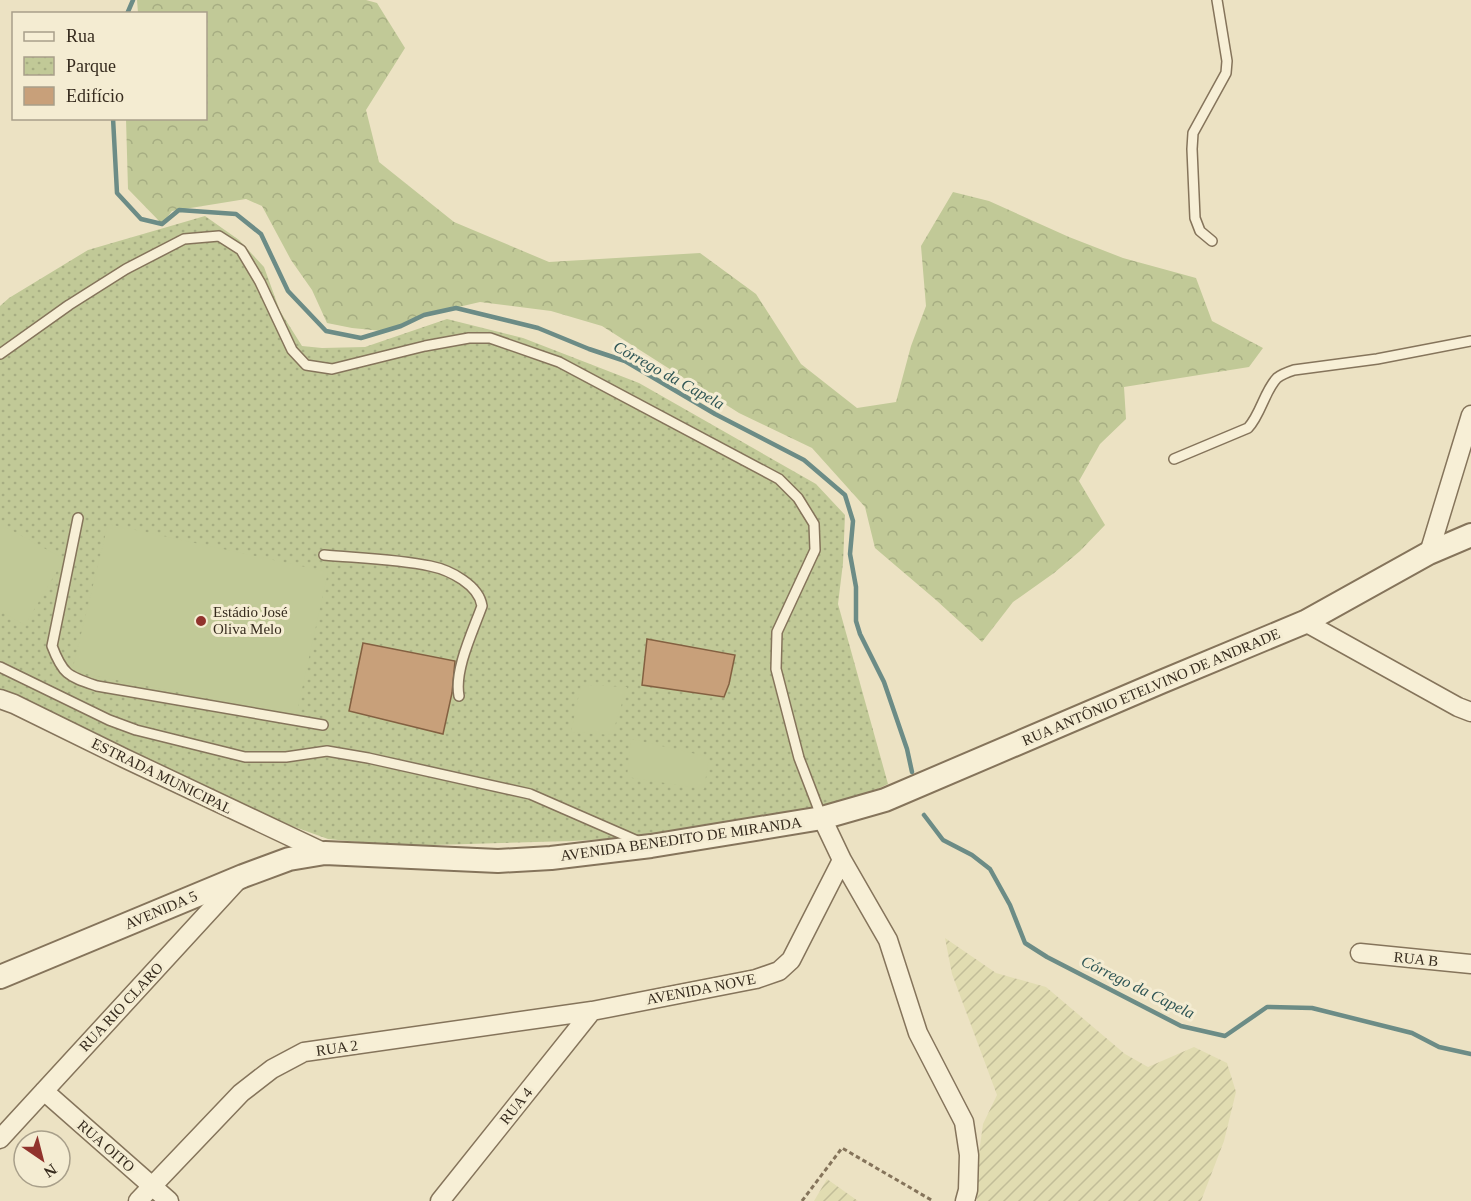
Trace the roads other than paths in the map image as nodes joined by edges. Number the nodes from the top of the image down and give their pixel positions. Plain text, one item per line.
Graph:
1 (1217, 0) edge
2 (1212, 240) dead end
3 (1471, 341) edge
4 (0, 354) edge
5 (1471, 415) edge
6 (1174, 459) dead end
7 (78, 518) dead end
8 (1471, 535) edge
9 (1429, 553) junction
10 (324, 555) dead end
11 (1305, 622) junction
12 (0, 667) edge
13 (459, 696) dead end
14 (0, 699) edge
15 (1471, 712) edge
16 (323, 725) dead end
17 (822, 818) junction
18 (651, 846) junction
19 (325, 853) junction
20 (842, 860) junction
21 (243, 876) junction
22 (1360, 953) dead end
23 (1471, 964) edge
24 (0, 977) edge
25 (592, 1011) junction
26 (44, 1090) junction
27 (0, 1140) edge
28 (152, 1186) junction
29 (138, 1201) edge
30 (169, 1201) edge
31 (440, 1201) edge
32 (965, 1201) edge

1 - 2 lane
3 - 6 lane
4 - 17 lane
5 - 9 street
7 - 16 lane
8 - 9 street, RUA ANTÔNIO ETELVINO DE ANDRADE
9 - 11 street, RUA ANTÔNIO ETELVINO DE ANDRADE
10 - 13 lane
11 - 15 street
11 - 17 street, RUA ANTÔNIO ETELVINO DE ANDRADE
12 - 18 lane
14 - 19 street, ESTRADA MUNICIPAL
17 - 18 street, AVENIDA BENEDITO DE MIRANDA
17 - 20 street
18 - 19 street, AVENIDA BENEDITO DE MIRANDA
19 - 21 street, AVENIDA 5
20 - 25 street, AVENIDA NOVE
20 - 32 street
21 - 24 street, AVENIDA 5
21 - 26 street, RUA RIO CLARO
22 - 23 street, RUA B
25 - 28 street, RUA 2
25 - 31 street, RUA 4
26 - 27 street, RUA RIO CLARO
26 - 28 street, RUA OITO
28 - 29 street, RUA 2
28 - 30 street, RUA OITO

